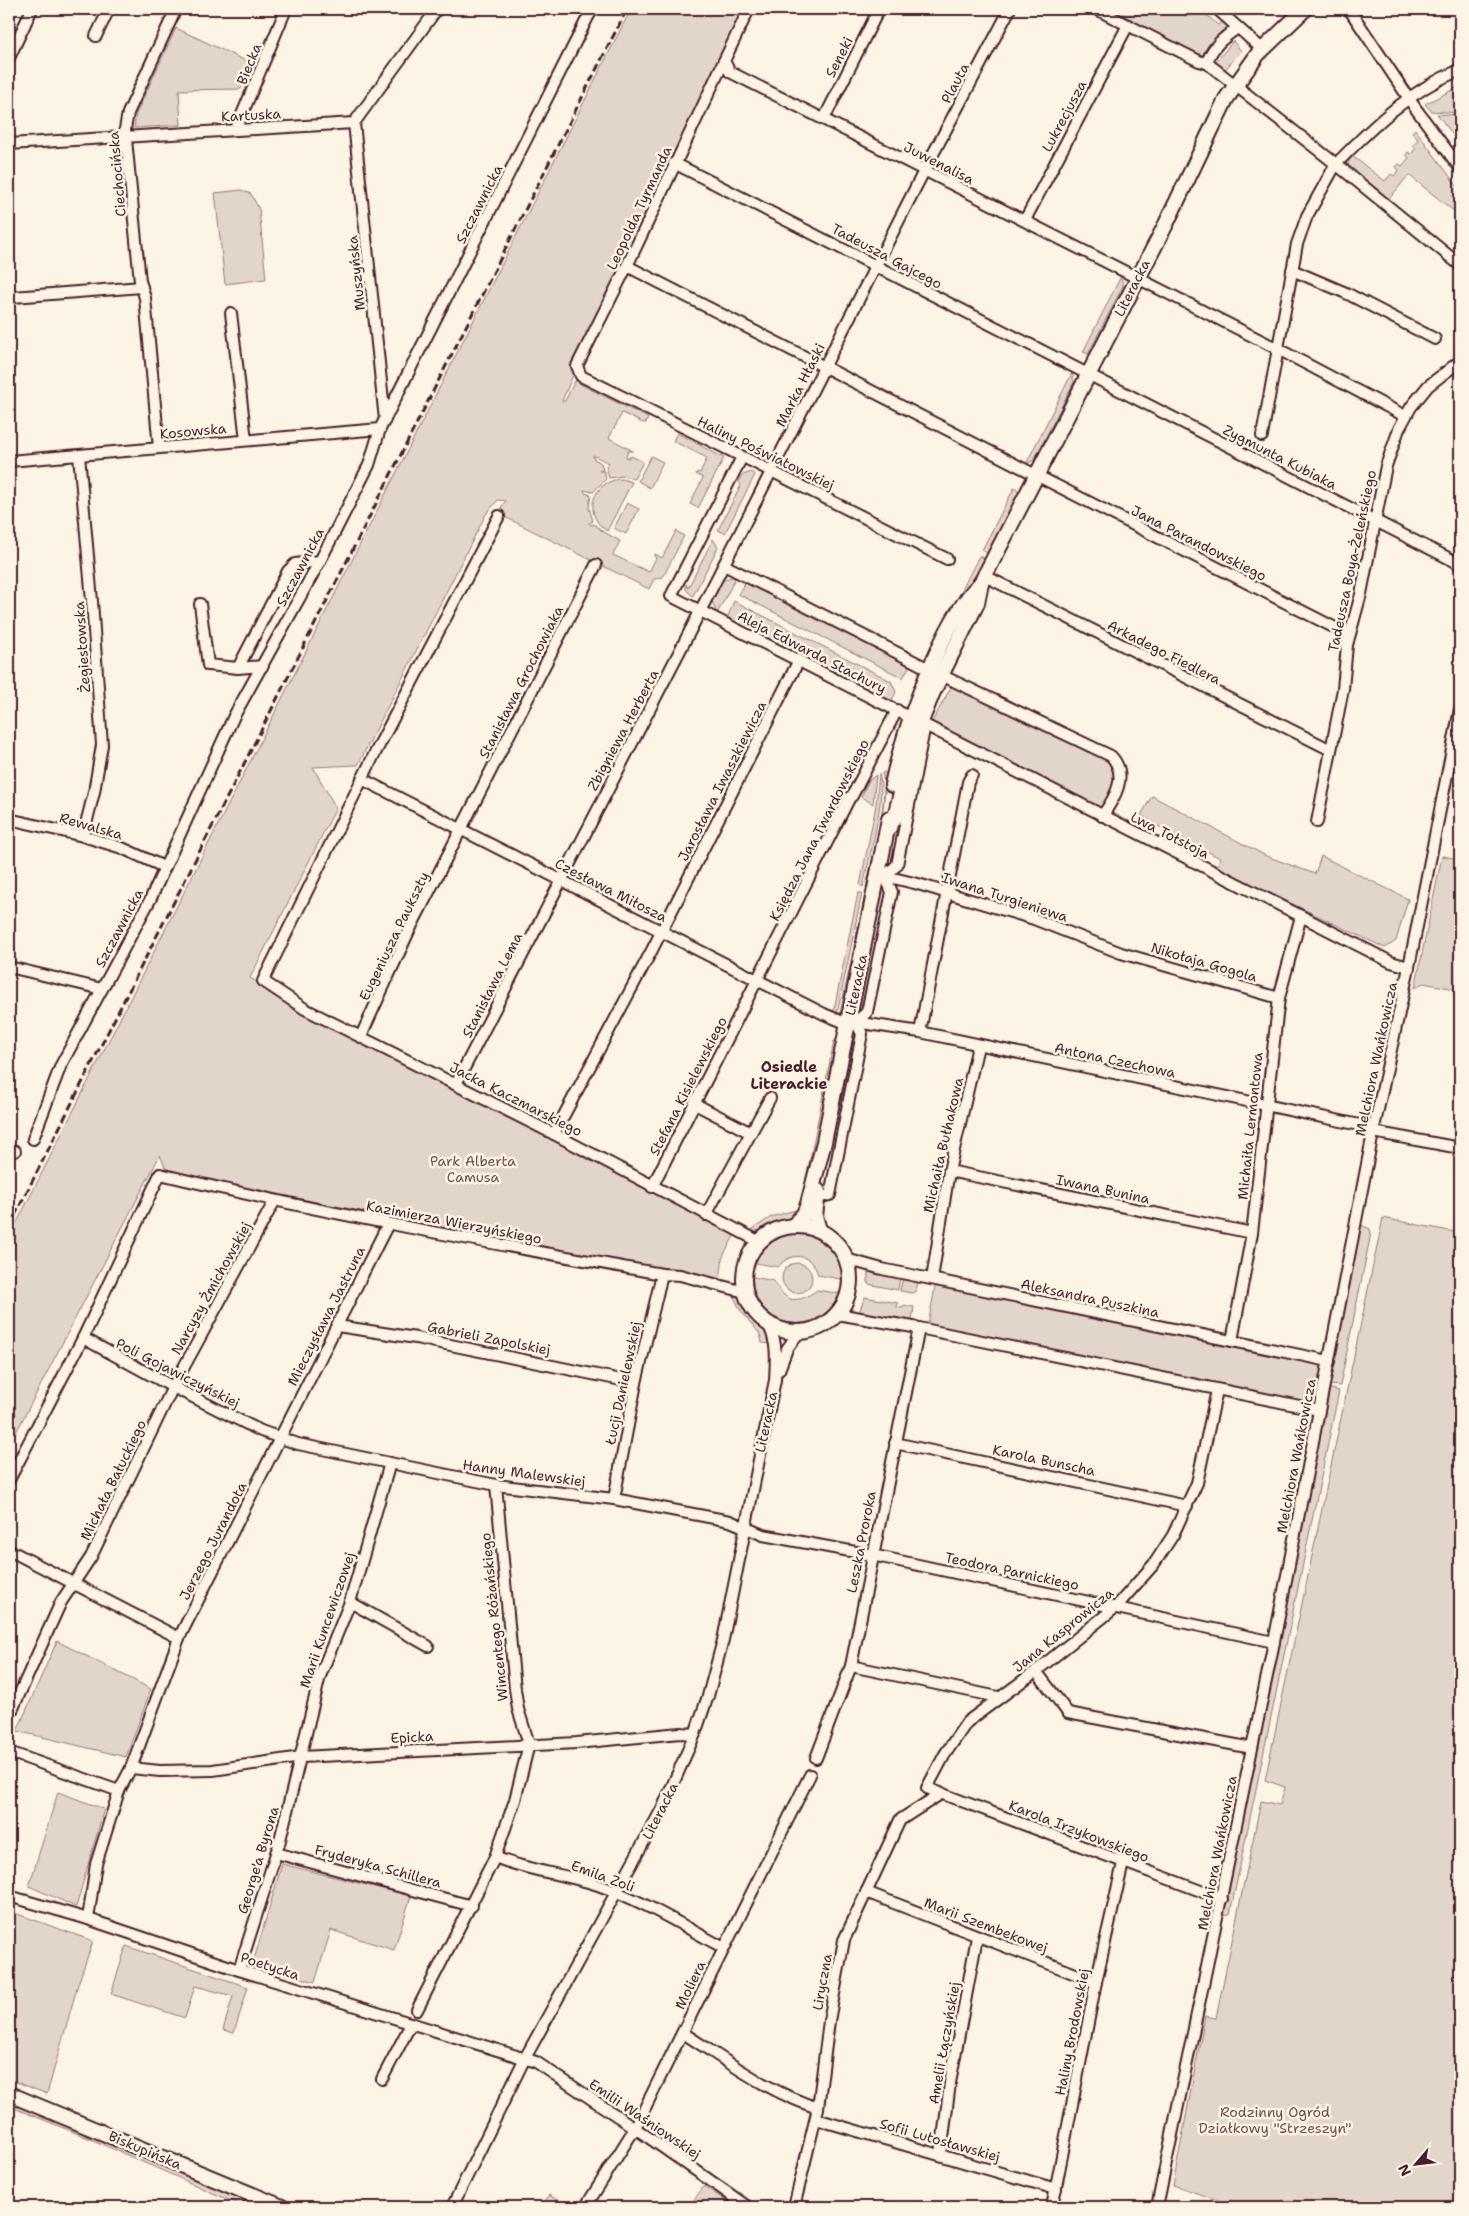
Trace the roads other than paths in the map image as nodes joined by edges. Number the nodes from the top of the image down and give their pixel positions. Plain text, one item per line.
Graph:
1 (32, 9) edge
2 (109, 9) edge
3 (176, 9) edge
4 (286, 9) edge
5 (437, 9) edge
6 (594, 9) edge
7 (749, 9) edge
8 (879, 9) edge
9 (1010, 9) edge
10 (1096, 9) edge
11 (1217, 9) edge
12 (1305, 9) edge
13 (1349, 9) edge
14 (1128, 25) junction
15 (1238, 28) junction
16 (96, 36) dead end
17 (1262, 49) junction
18 (9, 58) edge
19 (724, 60) junction
20 (1207, 63) junction
21 (1460, 70) edge
22 (1235, 85) junction
23 (1408, 97) junction
24 (824, 119) junction
25 (354, 123) junction
26 (236, 129) junction
27 (126, 136) junction
28 (9, 144) edge
29 (674, 163) junction
30 (1336, 164) junction
31 (1460, 168) edge
32 (924, 171) junction
33 (1025, 220) junction
34 (1460, 265) edge
35 (627, 266) junction
36 (877, 267) junction
37 (1292, 270) junction
38 (1136, 278) junction
39 (142, 287) junction
40 (13, 297) dead end
41 (231, 312) dead end
42 (1435, 339) dead end
43 (1278, 349) junction
44 (1460, 360) edge
45 (577, 366) joint
46 (825, 366) junction
47 (1087, 374) junction
48 (1405, 416) junction
49 (383, 424) junction
50 (1262, 436) dead end
51 (246, 440) junction
52 (159, 448) junction
53 (78, 455) junction
54 (742, 458) junction
55 (9, 461) edge
56 (772, 471) junction
57 (1035, 476) junction
58 (499, 516) dead end
59 (1375, 521) junction
60 (947, 559) dead end
61 (320, 561) junction
62 (1460, 564) edge
63 (596, 565) dead end
64 (724, 565) junction
65 (983, 580) junction
66 (200, 604) dead end
67 (701, 611) junction
68 (1349, 635) junction
69 (799, 660) junction
70 (263, 666) junction
71 (238, 668) junction
72 (936, 672) junction
73 (897, 710) junction
74 (1460, 710) edge
75 (919, 722) junction
76 (1331, 750) junction
77 (972, 775) dead end
78 (362, 779) junction
79 (1102, 816) junction
80 (9, 819) edge
81 (1317, 822) dead end
82 (462, 830) junction
83 (83, 836) junction
84 (164, 868) junction
85 (882, 876) junction
86 (561, 880) junction
87 (948, 892) junction
88 (1301, 916) junction
89 (661, 931) junction
90 (1121, 953) joint
91 (9, 967) edge
92 (1409, 968) junction
93 (757, 980) junction
94 (102, 989) junction
95 (1279, 998) junction
96 (851, 1022) junction
97 (920, 1032) junction
98 (361, 1036) junction
99 (978, 1046) junction
100 (456, 1084) junction
101 (770, 1098) dead end
102 (695, 1104) junction
103 (1266, 1105) junction
104 (1374, 1130) junction
105 (751, 1133) junction
106 (554, 1134) junction
107 (33, 1138) dead end
108 (824, 1142) junction
109 (1460, 1148) edge
110 (949, 1172) junction
111 (652, 1187) junction
112 (817, 1198) junction
113 (274, 1202) junction
114 (706, 1215) junction
115 (388, 1224) junction
116 (794, 1225) junction
117 (819, 1230) junction
118 (1252, 1233) junction
119 (758, 1241) junction
120 (846, 1259) junction
121 (662, 1274) junction
122 (932, 1280) junction
123 (745, 1292) junction
124 (837, 1314) junction
125 (768, 1324) junction
126 (336, 1326) junction
127 (919, 1328) junction
128 (799, 1332) junction
129 (83, 1338) junction
130 (1232, 1341) junction
131 (1329, 1361) junction
132 (775, 1380) junction
133 (636, 1382) junction
134 (173, 1387) junction
135 (1217, 1390) junction
136 (1319, 1410) junction
137 (279, 1438) junction
138 (895, 1443) junction
139 (390, 1464) junction
140 (9, 1480) edge
141 (496, 1484) junction
142 (614, 1499) junction
143 (1187, 1506) junction
144 (745, 1527) junction
145 (9, 1550) edge
146 (872, 1555) junction
147 (73, 1583) junction
148 (350, 1602) junction
149 (1116, 1608) junction
150 (179, 1638) junction
151 (1274, 1642) junction
152 (428, 1646) dead end
153 (850, 1666) junction
154 (1036, 1672) junction
155 (998, 1697) junction
156 (9, 1717) edge
157 (695, 1734) junction
158 (529, 1744) junction
159 (1252, 1748) junction
160 (9, 1752) edge
161 (300, 1757) junction
162 (816, 1758) dead end
163 (130, 1768) junction
164 (810, 1775) dead end
165 (927, 1788) joint
166 (119, 1790) junction
167 (942, 1794) junction
168 (276, 1853) junction
169 (495, 1857) junction
170 (1123, 1863) junction
171 (617, 1892) junction
172 (866, 1892) junction
173 (9, 1896) edge
174 (1222, 1899) junction
175 (472, 1906) junction
176 (88, 1919) junction
177 (977, 1937) junction
178 (724, 1948) junction
179 (239, 1970) junction
180 (1096, 1982) junction
181 (417, 2010) dead end
182 (411, 2024) junction
183 (683, 2033) junction
184 (524, 2060) junction
185 (382, 2080) dead end
186 (9, 2094) edge
187 (817, 2114) junction
188 (635, 2128) junction
189 (940, 2154) junction
190 (1056, 2189) junction
191 (588, 2203) dead end
192 (282, 2207) edge
193 (452, 2207) edge
194 (748, 2207) edge
195 (794, 2207) edge
196 (1052, 2207) edge
197 (1157, 2207) edge

1 - 18 street
2 - 16 street
3 - 27 street, Ciechocińska
4 - 26 street, Biecka
5 - 25 street
6 - 49 street, Szczawnicka
7 - 19 street, Leopolda Tyrmanda
8 - 24 street, Seneki
9 - 32 street, Plauta
10 - 14 street
11 - 15 street
12 - 17 street, Literacka
13 - 23 street
14 - 20 street
14 - 33 street, Lukrecjusza
15 - 17 street
15 - 20 street
17 - 22 street, Literacka
19 - 24 street, Juwenalisa
19 - 29 street, Leopolda Tyrmanda
20 - 22 street
21 - 23 street
22 - 30 street
22 - 38 street, Literacka
23 - 30 street
23 - 31 street
24 - 32 street, Juwenalisa
25 - 26 street, Kartuska
25 - 49 street, Muszyńska
26 - 27 street, Kartuska
27 - 28 street, Kartuska
27 - 39 street, Ciechocińska
29 - 35 street, Leopolda Tyrmanda
29 - 36 street, Tadeusza Gajcego
30 - 34 street
30 - 37 street
32 - 33 street, Juwenalisa
32 - 36 street, Marka Hłaski
33 - 38 street, Juwenalisa
35 - 45 street, Leopolda Tyrmanda
35 - 46 street, Jana Parandowskiego
36 - 46 street, Marka Hłaski
36 - 47 street, Tadeusza Gajcego
37 - 42 street
37 - 43 street
38 - 43 street, Juwenalisa
38 - 47 street, Literacka
39 - 40 street
39 - 52 street, Ciechocińska
41 - 51 street
43 - 48 street, Juwenalisa
43 - 50 street
44 - 48 street, Tadeusza Boya-Żeleńskiego
45 - 54 street, Haliny Poświatowskiej
46 - 56 street, Marka Hłaski
46 - 57 street, Jana Parandowskiego
47 - 57 street, Literacka
47 - 59 street, Zygmunta Kubiaka
48 - 59 street, Tadeusza Boya-Żeleńskiego
49 - 51 street, Kosowska
49 - 61 street, Szczawnicka
51 - 52 street, Kosowska
52 - 53 street, Kosowska
53 - 55 street, Kosowska
53 - 83 street, Żegiestowska
54 - 56 street, Haliny Poświatowskiej
54 - 67 street, Aleja Edwarda Stachury
56 - 60 street, Haliny Poświatowskiej
56 - 64 street, Marka Hłaski
57 - 65 street, Literacka
57 - 68 street, Jana Parandowskiego
58 - 78 street
59 - 62 street, Zygmunta Kubiaka
59 - 68 street, Tadeusza Boya-Żeleńskiego
61 - 70 street, Szczawnicka
61 - 71 street
63 - 82 street, Stanisława Grochowiaka
64 - 67 street, Marka Hłaski
64 - 72 street
65 - 72 street, Literacka
65 - 76 street, Arkadego Fiedlera
66 - 71 street
67 - 69 street, Aleja Edwarda Stachury
67 - 86 street, Zbigniewa Herberta
68 - 76 street, Tadeusza Boya-Żeleńskiego
69 - 73 street, Aleja Edwarda Stachury
69 - 89 street, Jarosława Iwaszkiewicza
70 - 71 street
70 - 84 street, Szczawnicka
72 - 75 street, Literacka
72 - 79 street
73 - 75 street, Aleja Edwarda Stachury
73 - 93 street, Księdza Jana Twardowskiego
74 - 92 street, Melchiora Wańkowicza
75 - 79 street, Lwa Tołstoja
75 - 85 street, Literacka
75 - 85 street
76 - 81 street, Tadeusza Boya-Żeleńskiego
77 - 87 street
78 - 82 street, Czesława Miłosza
78 - 98 street, Jacka Kaczmarskiego
79 - 88 street, Lwa Tołstoja
80 - 83 street, Rewalska
82 - 86 street, Czesława Miłosza
82 - 98 street, Eugeniusza Paukszty
83 - 84 street, Rewalska
84 - 94 street, Szczawnicka
85 - 87 street, Iwana Turgieniewa
85 - 96 street, Literacka
86 - 89 street, Czesława Miłosza
86 - 100 street, Stanisława Lema
87 - 90 street, Iwana Turgieniewa
87 - 97 street
88 - 92 street, Lwa Tołstoja
88 - 95 street, Michaiła Lermontowa
89 - 93 street, Czesława Miłosza
89 - 106 street, Jarosława Iwaszkiewicza
90 - 95 street, Nikołaja Gogola
91 - 94 street
92 - 104 street, Melchiora Wańkowicza
93 - 96 street, Czesława Miłosza
93 - 102 street, Stefana Kisielewskiego
94 - 107 street, Szczawnicka
95 - 103 street, Michaiła Lermontowa
96 - 97 street, Antona Czechowa
96 - 108 street, Literacka
96 - 112 street
97 - 99 street, Antona Czechowa
98 - 100 street, Jacka Kaczmarskiego
99 - 103 street, Antona Czechowa
99 - 110 street, Michaiła Bułhakowa
100 - 106 street, Jacka Kaczmarskiego
101 - 105 street
102 - 105 street
102 - 111 street, Stefana Kisielewskiego
103 - 104 street, Antona Czechowa
103 - 118 street, Michaiła Lermontowa
104 - 109 street, Antona Czechowa
104 - 131 street, Melchiora Wańkowicza
105 - 114 street
106 - 111 street, Jacka Kaczmarskiego
108 - 112 street, Literacka
108 - 116 street, Literacka
110 - 118 street, Iwana Bunina
110 - 122 street, Michaiła Bułhakowa
111 - 114 street, Jacka Kaczmarskiego
112 - 117 street, Literacka
113 - 115 street, Kazimierza Wierzyńskiego
113 - 129 street, Kazimierza Wierzyńskiego
113 - 134 street, Narcyzy Żmichowskiej
114 - 119 street, Jacka Kaczmarskiego
115 - 121 street, Kazimierza Wierzyńskiego
115 - 126 street, Mieczysława Jastruna
116 - 117 street
116 - 119 street
117 - 120 street
118 - 130 street, Michaiła Lermontowa
119 - 123 street
120 - 122 street, Aleksandra Puszkina
120 - 124 street
121 - 123 street, Kazimierza Wierzyńskiego
121 - 133 street, Łucji Danielewskiej
122 - 130 street, Aleksandra Puszkina
123 - 125 street
124 - 127 street
124 - 128 street
125 - 128 street
125 - 132 street, Literacka
126 - 133 street, Gabrieli Zapolskiej
126 - 137 street, Mieczysława Jastruna
127 - 135 street
127 - 138 street, Leszka Proroka
128 - 132 street, Literacka
129 - 134 street, Poli Gojawiczyńskiej
129 - 140 street
130 - 131 street, Aleksandra Puszkina
131 - 136 street, Melchiora Wańkowicza
132 - 144 street, Literacka
133 - 142 street, Łucji Danielewskiej
134 - 137 street, Poli Gojawiczyńskiej
134 - 147 street, Michała Bałuckiego
135 - 136 street
135 - 143 street, Jana Kasprowicza
136 - 151 street, Melchiora Wańkowicza
137 - 139 street, Hanny Malewskiej
137 - 150 street, Jerzego Jurandota
138 - 143 street, Karola Bunscha
138 - 146 street, Leszka Proroka
139 - 141 street, Hanny Malewskiej
139 - 148 street, Marii Kuncewiczowej
141 - 142 street, Hanny Malewskiej
141 - 158 street, Wincentego Różańskiego
142 - 144 street, Hanny Malewskiej
143 - 149 street, Jana Kasprowicza
144 - 146 street, Teodora Parnickiego
144 - 157 street, Literacka
145 - 147 street
146 - 149 street, Teodora Parnickiego
146 - 153 street, Leszka Proroka
147 - 150 street
147 - 156 street, Michała Bałuckiego
148 - 152 street
148 - 161 street, Marii Kuncewiczowej
149 - 151 street, Teodora Parnickiego
149 - 154 street, Jana Kasprowicza
150 - 163 street, Jerzego Jurandota
151 - 159 street, Melchiora Wańkowicza
153 - 155 street
153 - 162 street, Leszka Proroka
154 - 155 street, Jana Kasprowicza
154 - 159 street
155 - 165 street, Jana Kasprowicza
157 - 158 street, Epicka
157 - 171 street, Literacka
158 - 161 street, Epicka
158 - 169 street
159 - 174 street, Melchiora Wańkowicza
160 - 166 street
161 - 163 street, Epicka
161 - 168 street, George'a Byrona
163 - 166 street, Jerzego Jurandota
164 - 178 street, Moliera
165 - 167 street, Karola Irzykowskiego
166 - 176 street, Jerzego Jurandota
167 - 170 street, Karola Irzykowskiego
167 - 172 street, Liryczna
168 - 175 street, Fryderyka Schillera
168 - 179 street, George'a Byrona
169 - 171 street, Emila Zoli
169 - 175 street
170 - 174 street, Karola Irzykowskiego
170 - 180 street, Haliny Brodowskiej
171 - 178 street, Emila Zoli
171 - 184 street, Literacka
172 - 177 street, Marii Szembekowej
172 - 187 street, Liryczna
173 - 176 street, Poetycka
174 - 197 street, Melchiora Wańkowicza
175 - 181 street
176 - 179 street, Poetycka
177 - 180 street, Marii Szembekowej
177 - 189 street, Amelii Łączyńskiej
178 - 183 street, Moliera
179 - 182 street, Poetycka
180 - 190 street, Haliny Brodowskiej
182 - 184 street, Poetycka
182 - 185 street
183 - 187 street, Sofii Lutosławskiej
183 - 188 street, Moliera
184 - 188 street, Emilii Waśniowskiej
184 - 193 street, Literacka
186 - 192 street, Biskupińska
187 - 189 street, Sofii Lutosławskiej
187 - 195 street, Liryczna
188 - 191 street, Moliera
188 - 194 street, Emilii Waśniowskiej
189 - 190 street, Sofii Lutosławskiej
190 - 196 street, Haliny Brodowskiej

